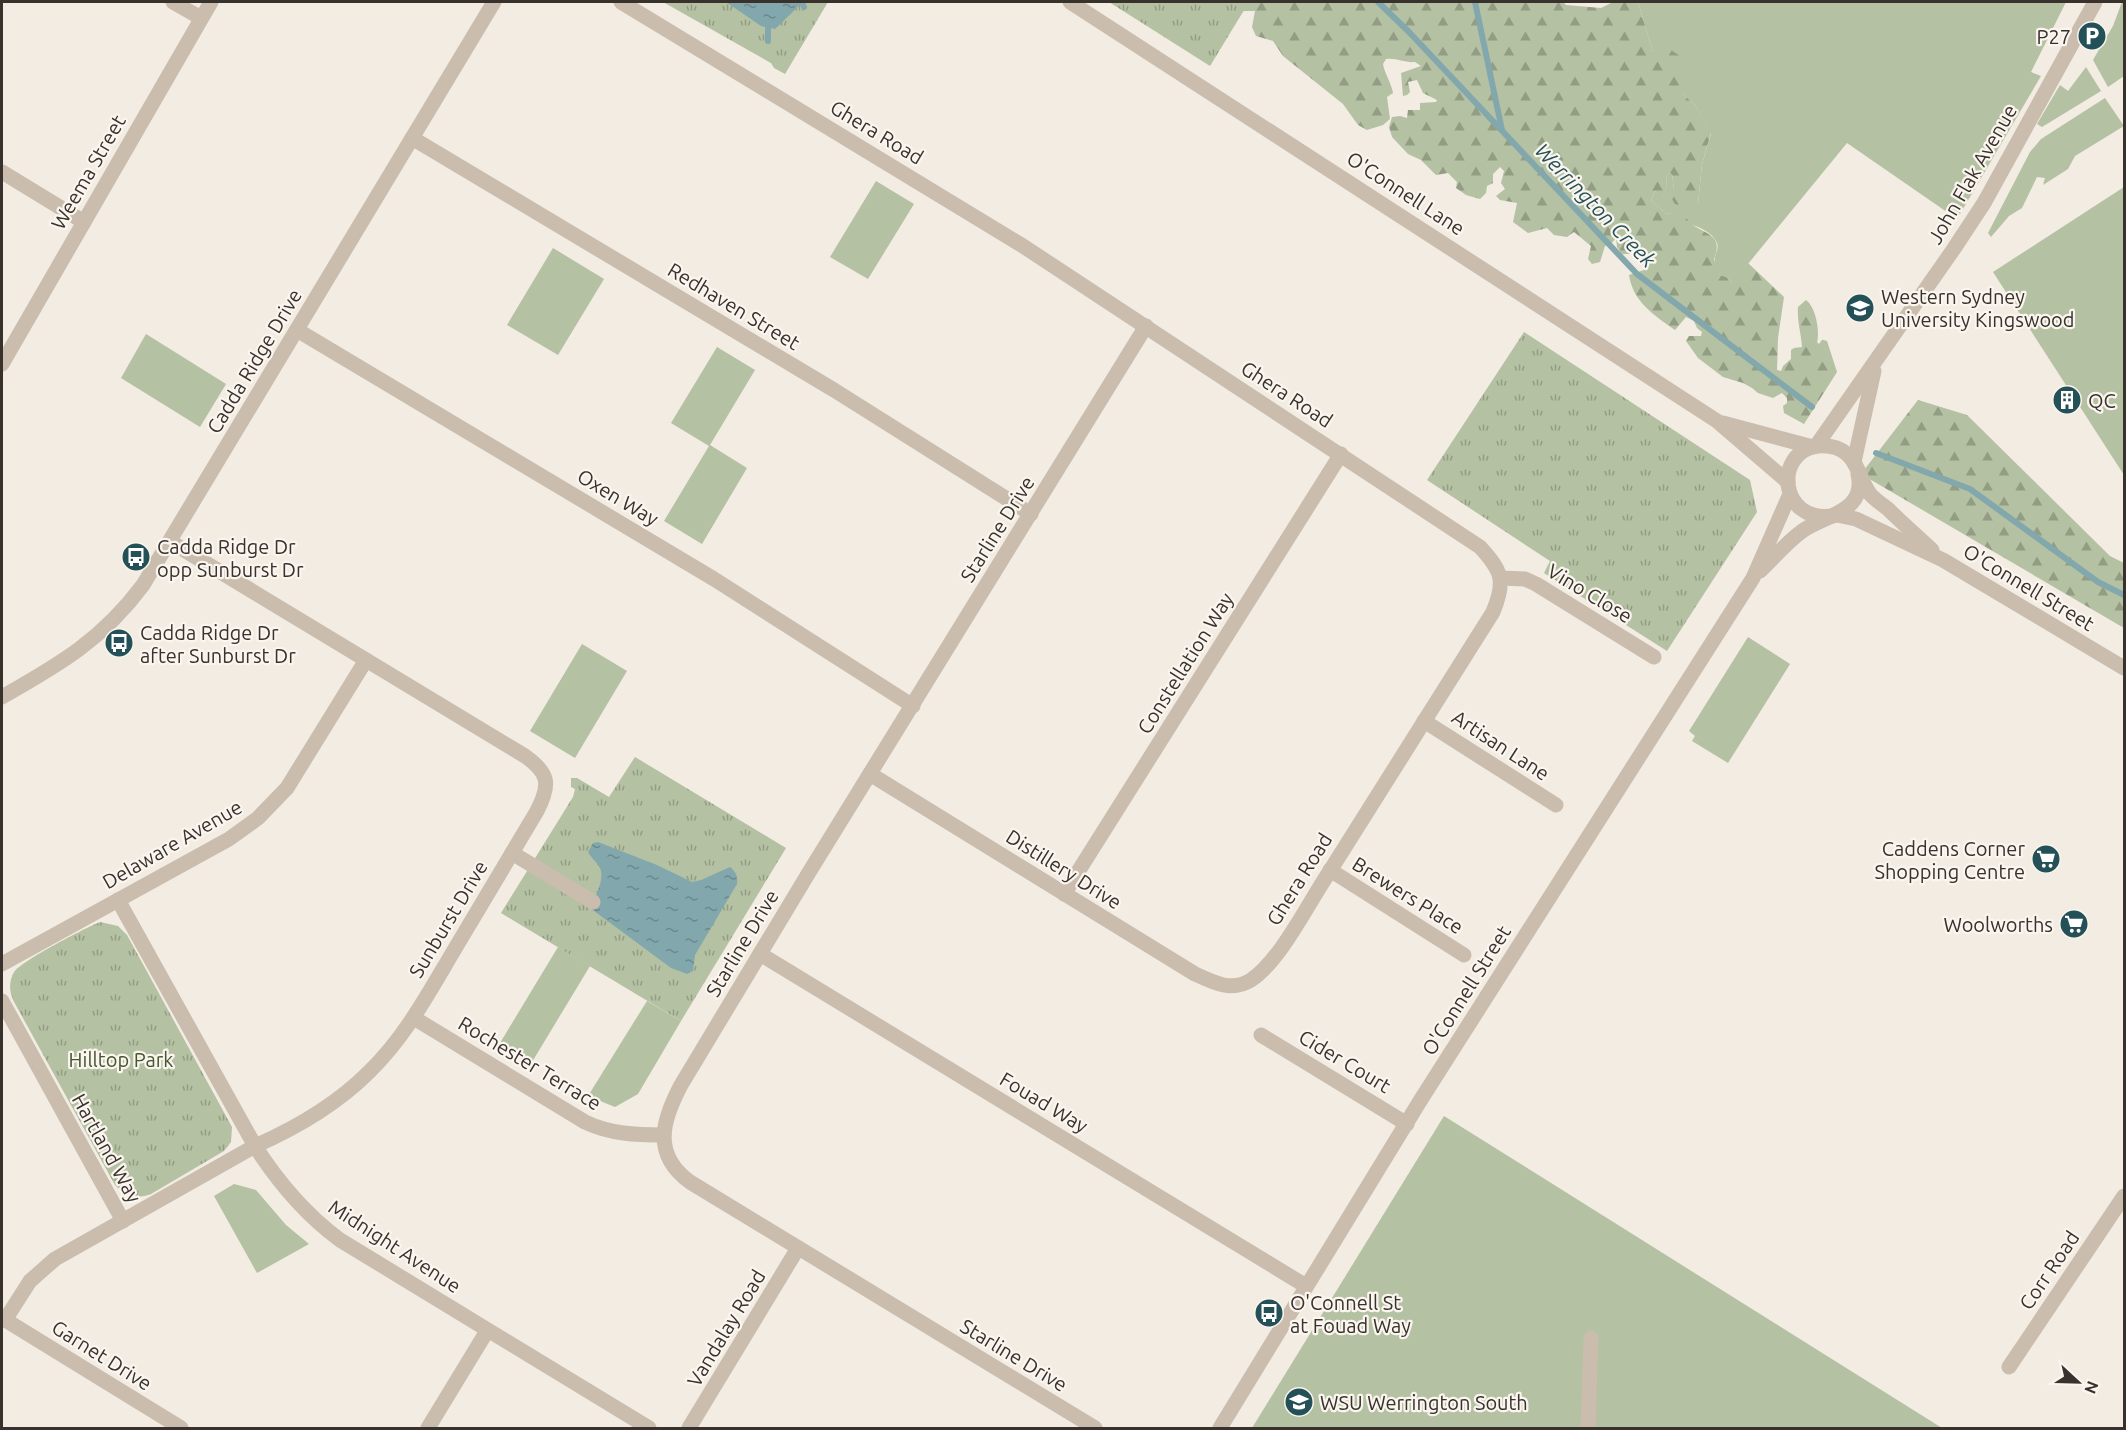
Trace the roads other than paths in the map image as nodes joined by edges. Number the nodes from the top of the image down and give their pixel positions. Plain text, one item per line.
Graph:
1 (173, 2) edge
2 (211, 2) edge
3 (494, 2) edge
4 (621, 2) edge
5 (1070, 2) edge
6 (2095, 2) edge
7 (201, 18) junction
8 (412, 138) junction
9 (2, 172) edge
10 (84, 222) junction
11 (1146, 327) junction
12 (297, 330) junction
13 (1876, 363) junction
14 (2, 364) edge
15 (1717, 421) junction
16 (1815, 447) junction
17 (1341, 454) junction
18 (1855, 465) junction
19 (1789, 488) junction
20 (1031, 514) junction
21 (1835, 515) junction
22 (171, 542) junction
23 (1943, 560) junction
24 (1500, 578) junction
25 (1753, 578) junction
26 (1654, 657) dead end
27 (366, 660) junction
28 (2124, 668) edge
29 (2, 696) edge
30 (913, 706) junction
31 (1424, 720) junction
32 (870, 774) junction
33 (1556, 805) dead end
34 (512, 853) junction
35 (1330, 870) junction
36 (1064, 894) junction
37 (118, 900) junction
38 (593, 902) dead end
39 (760, 954) junction
40 (1464, 955) dead end
41 (2, 964) edge
42 (1240, 985) joint
43 (2, 1001) edge
44 (414, 1018) junction
45 (1261, 1035) dead end
46 (1407, 1124) junction
47 (664, 1135) junction
48 (255, 1146) junction
49 (2124, 1196) edge
50 (123, 1221) junction
51 (798, 1248) junction
52 (1306, 1286) junction
53 (3, 1319) edge
54 (487, 1331) junction
55 (1591, 1338) dead end
56 (2009, 1367) dead end
57 (181, 1428) edge
58 (428, 1428) edge
59 (649, 1428) edge
60 (689, 1428) edge
61 (1095, 1428) edge
62 (1220, 1428) edge
63 (1588, 1428) edge

1 - 7 street
2 - 7 street, Weema Street
3 - 8 street, Cadda Ridge Drive
4 - 11 street, Ghera Road
5 - 15 street, O'Connell Lane
6 - 13 street, John Flak Avenue
7 - 10 street, Weema Street
8 - 12 street, Cadda Ridge Drive
8 - 20 street, Redhaven Street
9 - 10 street
10 - 14 street, Weema Street
11 - 17 street, Ghera Road
11 - 20 street, Starline Drive
12 - 22 street, Cadda Ridge Drive
12 - 30 street, Oxen Way
13 - 16 street, John Flak Avenue
13 - 18 street, John Flak Avenue
15 - 16 street, O'Connell Lane
15 - 19 street, O'Connell Lane
16 - 18 street
16 - 19 street, O'Connell Street
17 - 24 street, Ghera Road
17 - 36 street, Constellation Way
18 - 21 street, O'Connell Street
18 - 23 street, O'Connell Street
19 - 21 street, O'Connell Street
19 - 25 street, O'Connell Street
20 - 30 street, Starline Drive
21 - 23 street, O'Connell Street
21 - 25 street, O'Connell Street
22 - 27 street, Sunburst Drive
22 - 29 street, Cadda Ridge Drive
23 - 28 street, O'Connell Street
24 - 26 street, Vino Close
24 - 31 street, Ghera Road
25 - 46 street, O'Connell Street
27 - 34 street, Sunburst Drive
27 - 37 street, Delaware Avenue
30 - 32 street, Starline Drive
31 - 33 street, Artisan Lane
31 - 35 street, Ghera Road
32 - 36 street, Distillery Drive
32 - 39 street, Starline Drive
34 - 38 street
34 - 44 street, Sunburst Drive
35 - 40 street, Brewers Place
35 - 42 street, Ghera Road
36 - 42 street, Distillery Drive
37 - 41 street, Delaware Avenue
37 - 48 street, Midnight Avenue
39 - 47 street, Starline Drive
39 - 52 street, Fouad Way
43 - 50 street, Hartland Way
44 - 47 street, Rochester Terrace
44 - 48 street, Sunburst Drive
45 - 46 street, Cider Court
46 - 52 street, O'Connell Street
47 - 51 street, Starline Drive
48 - 50 street, Sunburst Drive
48 - 54 street, Midnight Avenue
49 - 56 street, Corr Road
50 - 53 street, Sunburst Drive
51 - 60 street, Vandalay Road
51 - 61 street, Starline Drive
52 - 62 street, O'Connell Street
53 - 57 street, Garnet Drive
54 - 58 street
54 - 59 street, Midnight Avenue
55 - 63 street

